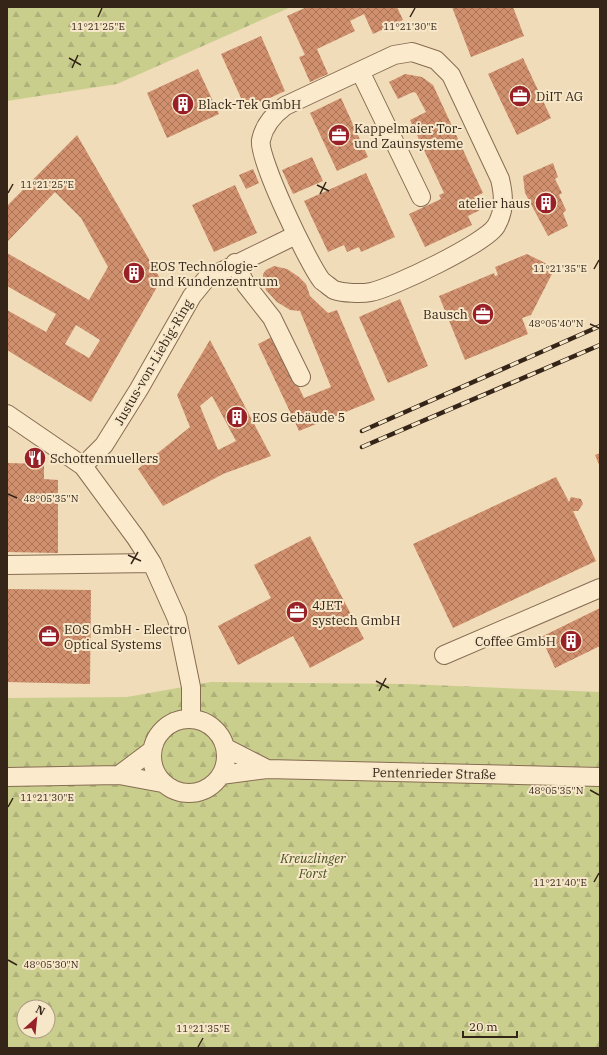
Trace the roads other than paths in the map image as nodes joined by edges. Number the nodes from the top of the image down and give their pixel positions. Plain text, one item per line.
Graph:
1 (360, 71) junction
2 (421, 197) dead end
3 (296, 235) junction
4 (235, 263) junction
5 (301, 378) dead end
6 (7, 414) edge
7 (15, 425) edge
8 (83, 466) junction
9 (152, 563) junction
10 (7, 565) edge
11 (600, 588) edge
12 (444, 655) dead end
13 (191, 718) junction
14 (226, 748) junction
15 (151, 751) junction
16 (268, 769) junction
17 (119, 775) junction
18 (221, 775) junction
19 (7, 777) edge
20 (600, 777) edge
21 (162, 783) junction

1 - 2 street
1 - 3 street
1 - 3 street
3 - 4 street, Justus-von-Liebig-Ring
4 - 5 street
4 - 8 street, Justus-von-Liebig-Ring
6 - 7 street
7 - 8 street
8 - 9 street
9 - 10 street
9 - 13 street
11 - 12 street
13 - 14 street
13 - 15 street
14 - 16 street, Pentenrieder Straße
14 - 18 street
15 - 17 street
15 - 21 street
16 - 18 street, Pentenrieder Straße
16 - 20 street, Pentenrieder Straße
17 - 19 street
17 - 21 street
18 - 21 street

